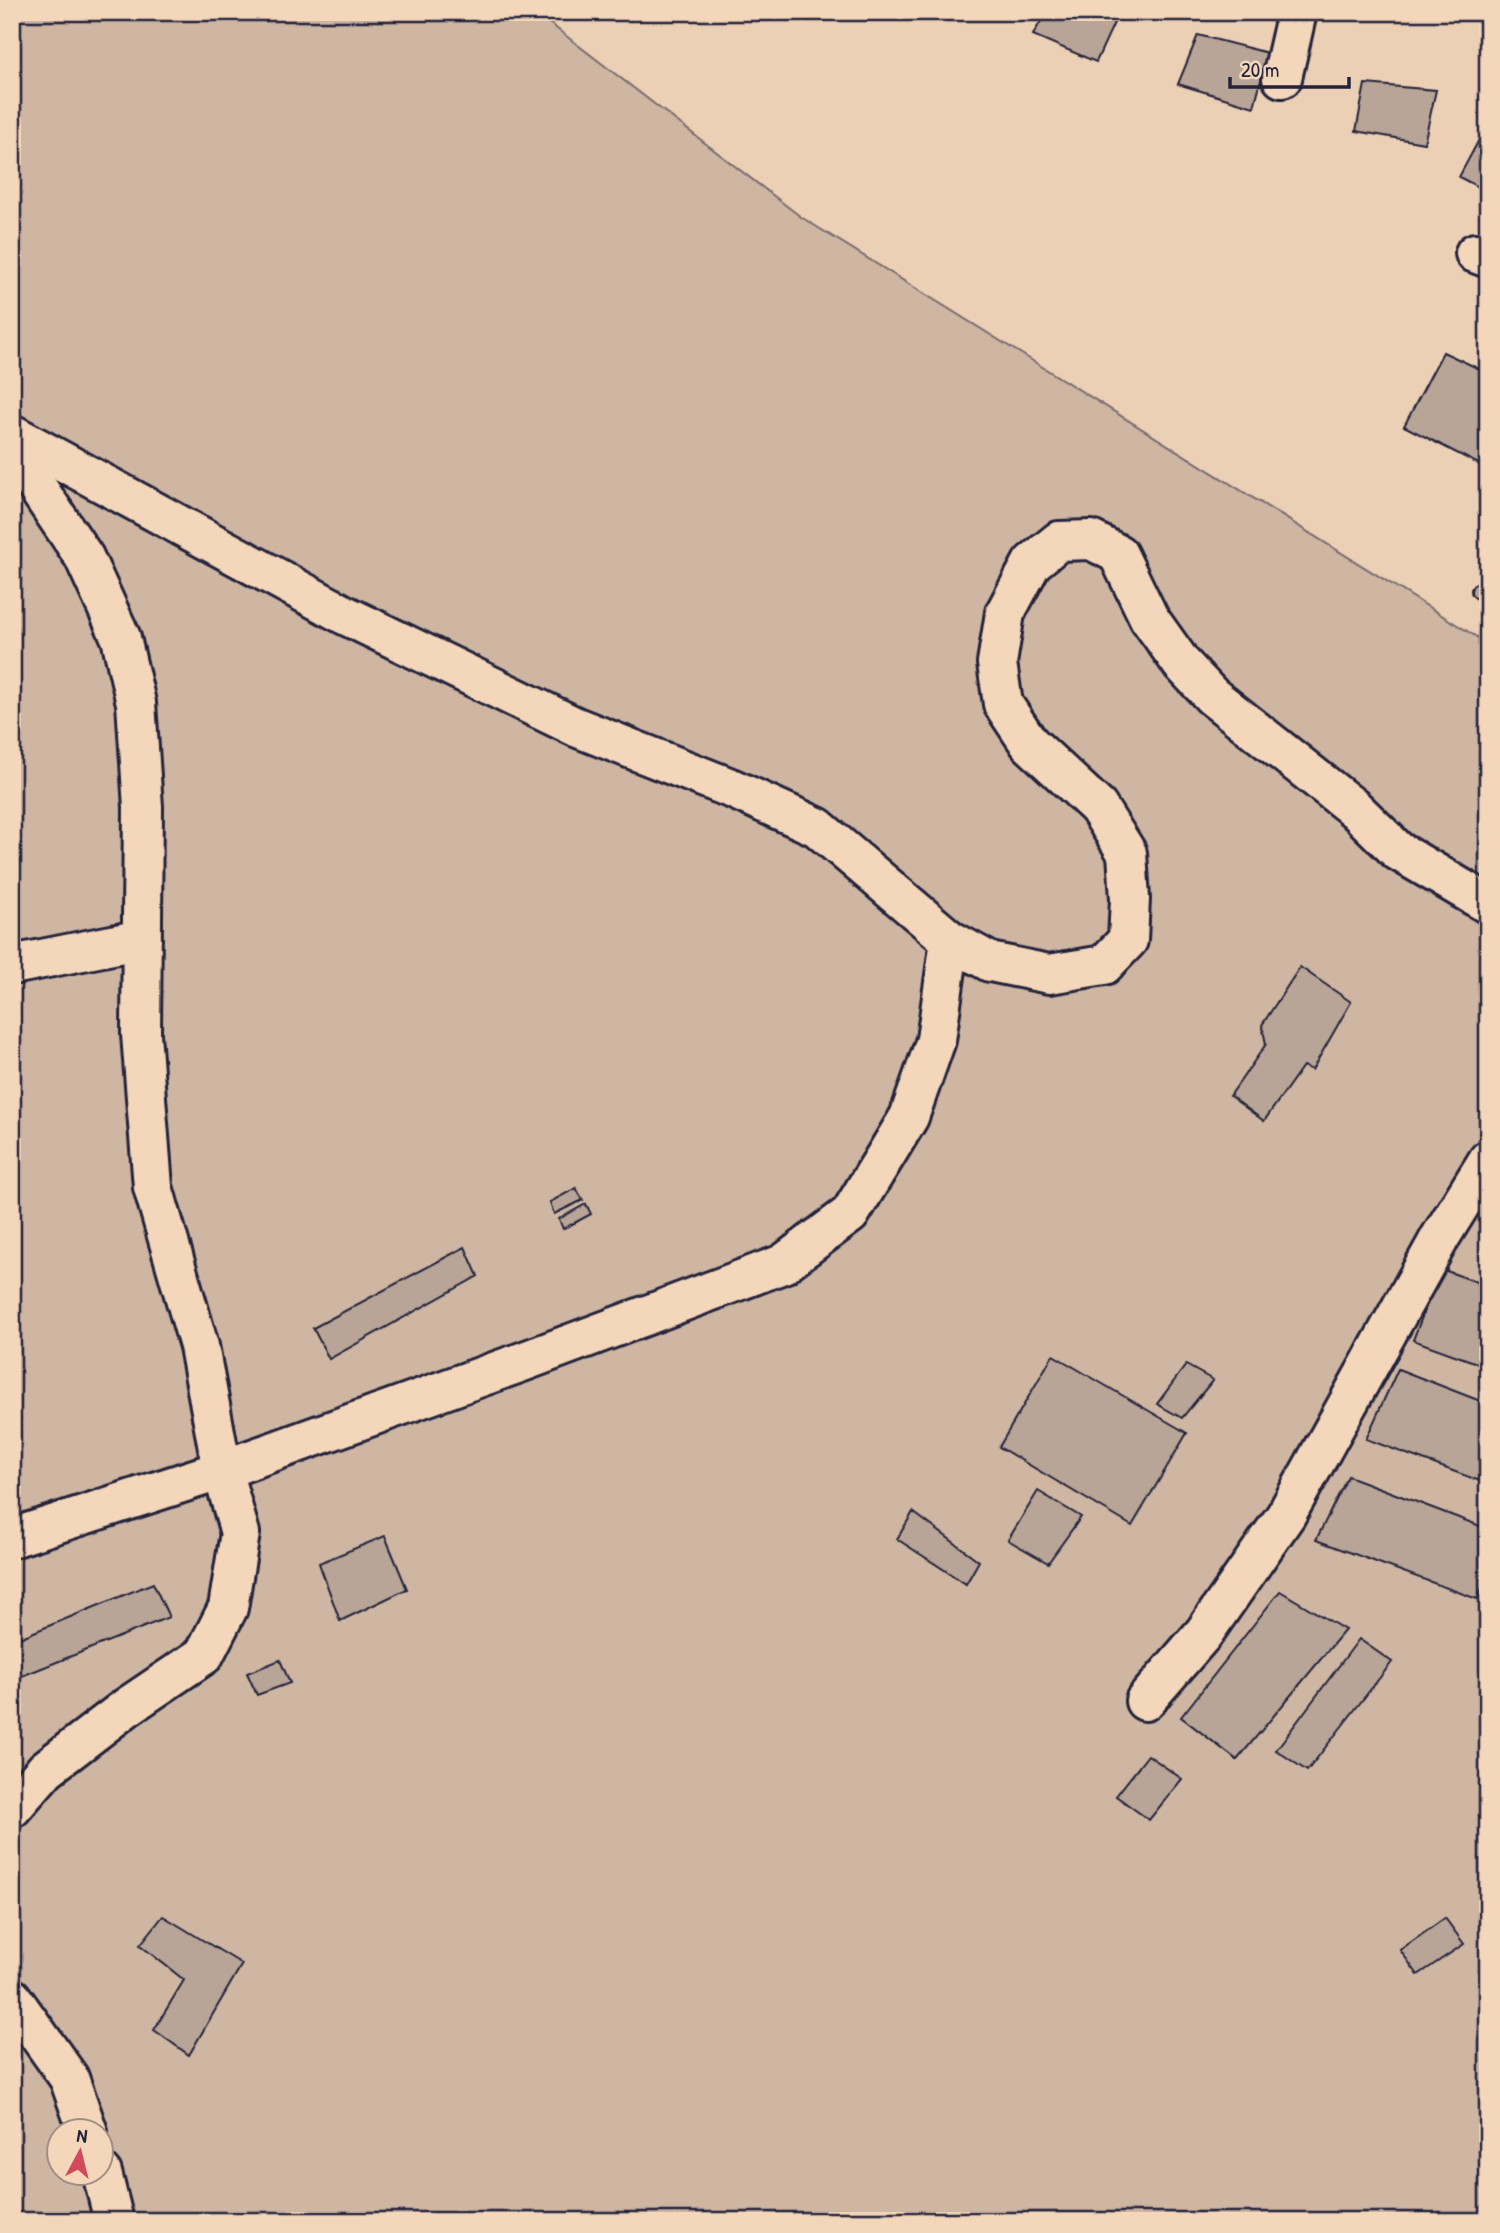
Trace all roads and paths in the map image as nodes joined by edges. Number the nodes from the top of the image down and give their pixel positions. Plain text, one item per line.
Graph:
1 (1297, 12) edge
2 (1282, 78) dead end
3 (12, 435) edge
4 (12, 450) edge
5 (1488, 904) edge
6 (142, 939) junction
7 (950, 940) junction
8 (12, 965) edge
9 (1488, 1160) edge
10 (222, 1470) junction
11 (12, 1538) edge
12 (1145, 1701) dead end
13 (12, 1808) edge
14 (12, 1998) edge
15 (83, 2118) edge
16 (106, 2188) edge
17 (114, 2221) edge

1 - 2 street
3 - 7 street
4 - 6 street
5 - 7 street
6 - 8 street
6 - 10 street
7 - 10 street
9 - 12 street
10 - 11 street
10 - 13 street
14 - 15 street
16 - 17 street

